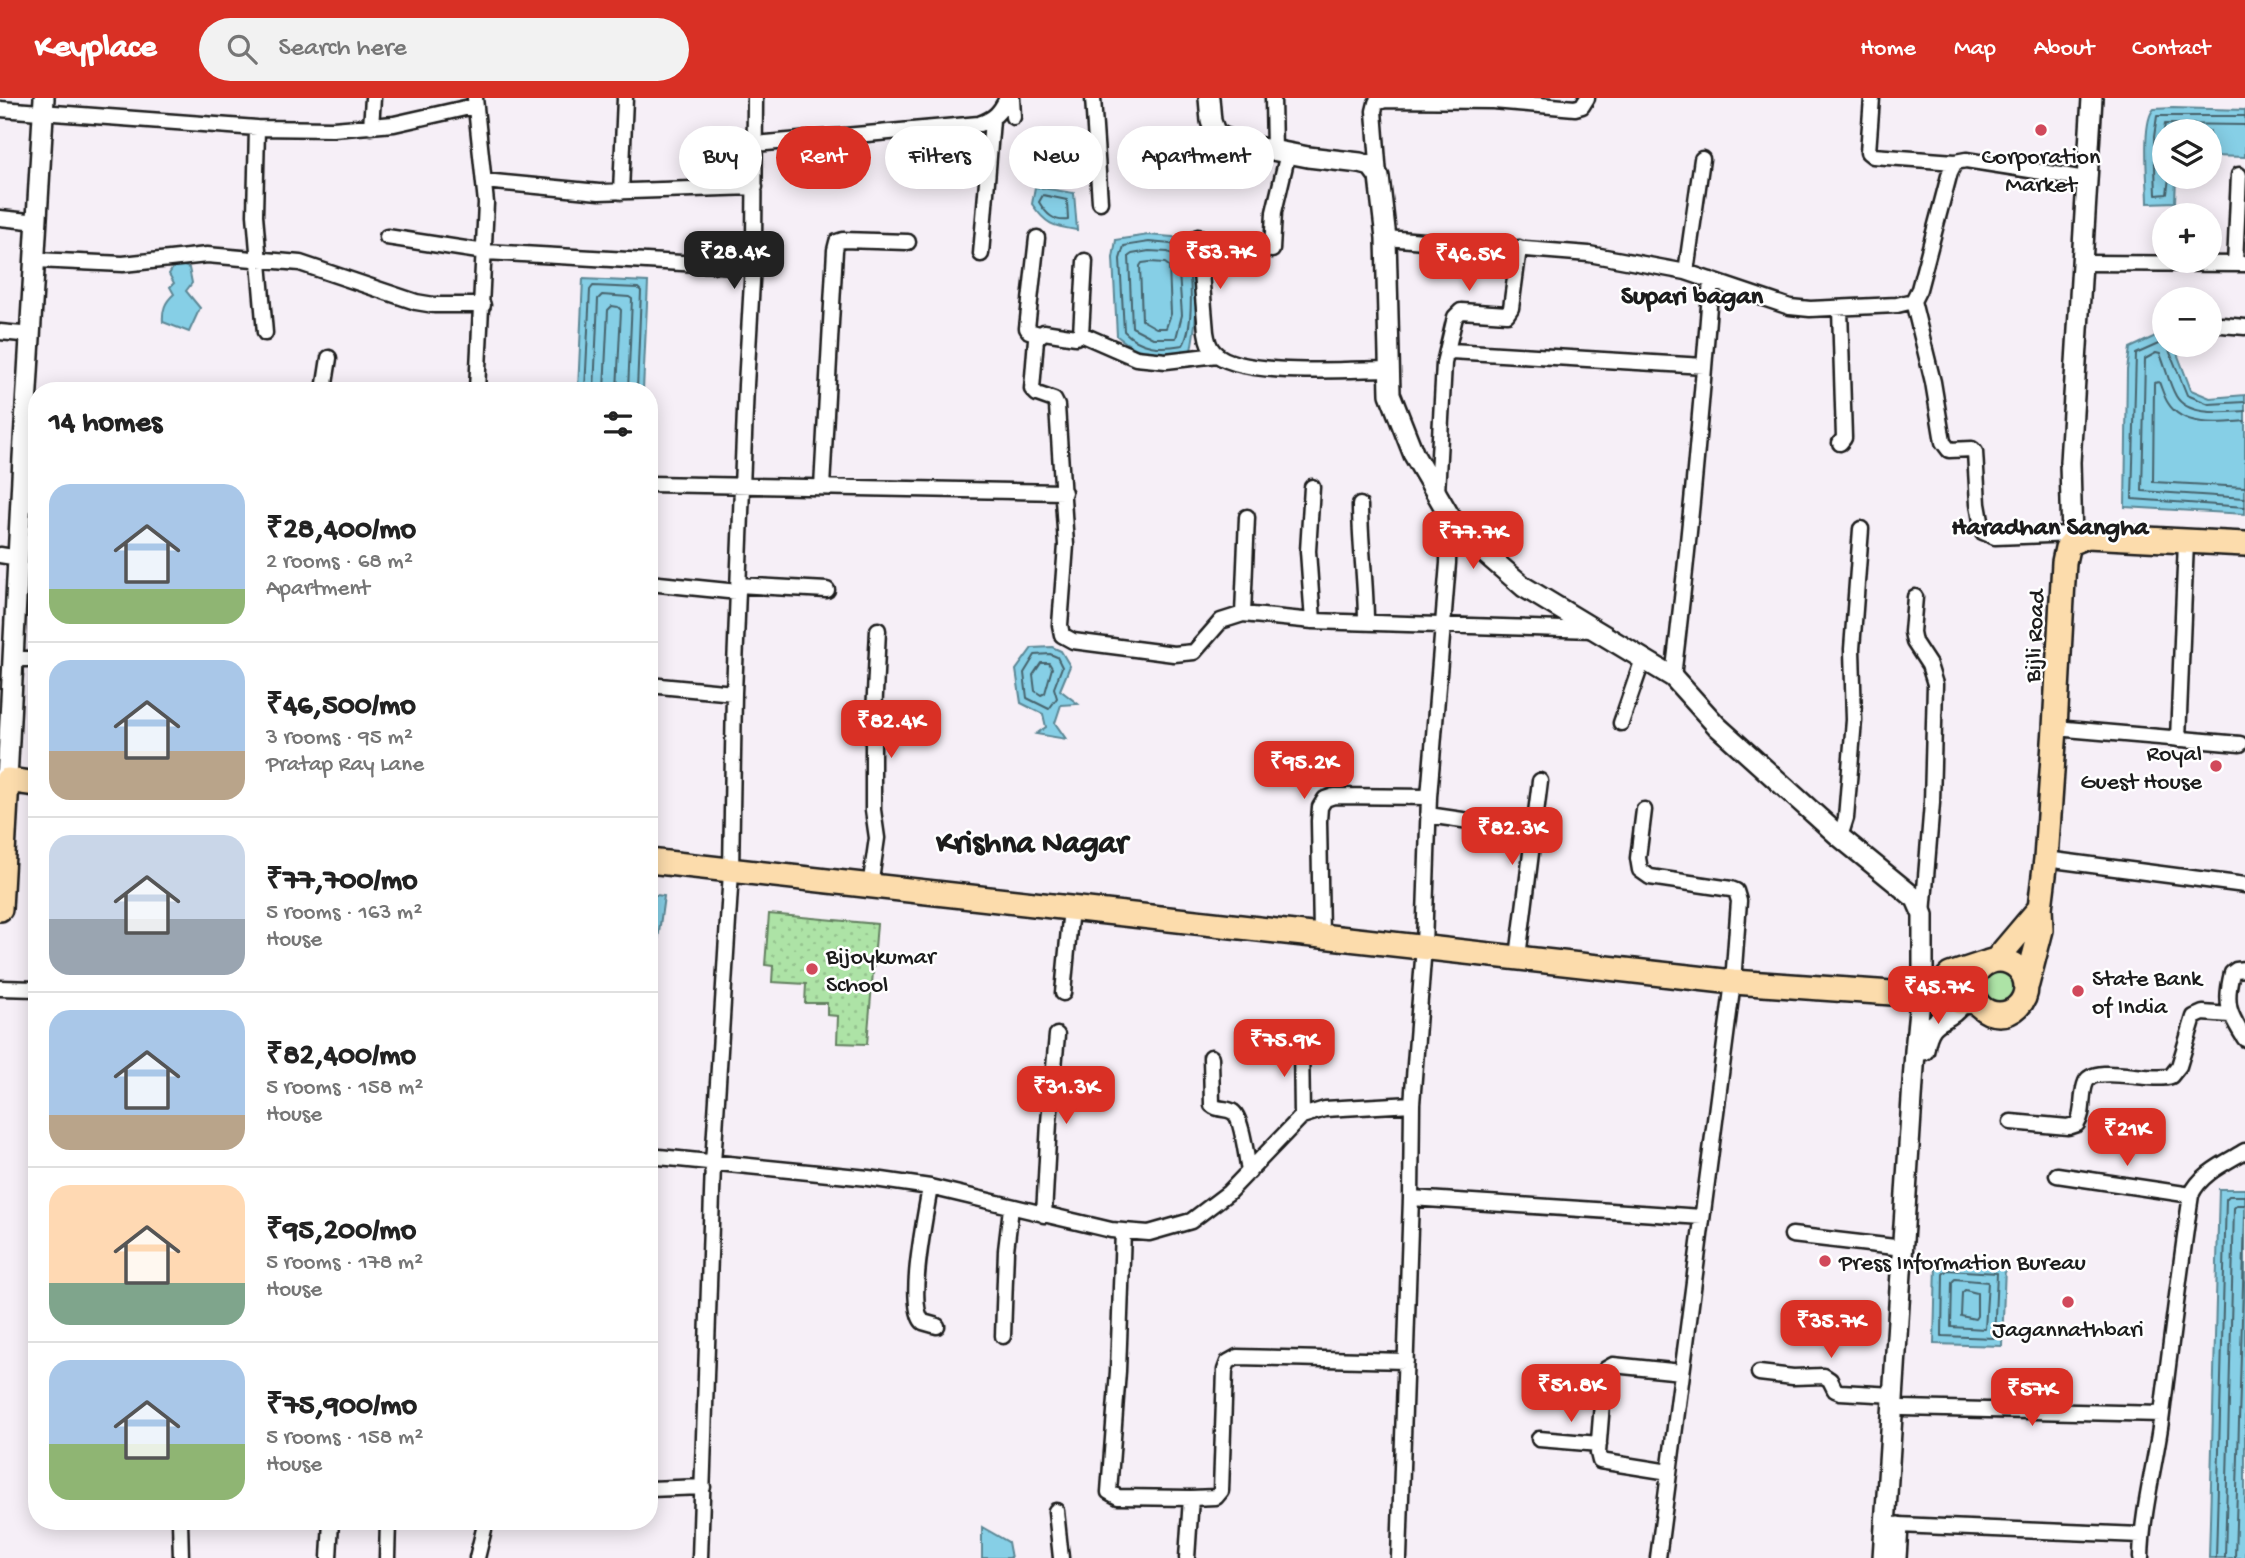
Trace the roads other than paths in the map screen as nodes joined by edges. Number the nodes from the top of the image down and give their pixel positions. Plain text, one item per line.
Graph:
1 (373, 98) edge
2 (625, 98) edge
3 (755, 98) edge
4 (1009, 98) edge
5 (1093, 98) edge
6 (1209, 98) edge
7 (1273, 98) edge
8 (1587, 98) edge
9 (1872, 98) edge
10 (2092, 98) edge
11 (1493, 99) edge
12 (475, 102) edge
13 (44, 104) edge
14 (0, 109) edge
15 (1013, 117) dead end
16 (992, 120) junction
17 (755, 126) edge
18 (371, 127) junction
19 (257, 128) junction
20 (762, 143) edge
21 (1281, 152) junction
22 (1702, 159) dead end
23 (1955, 162) junction
24 (2239, 175) dead end
25 (1379, 177) junction
26 (2086, 179) junction
27 (484, 181) junction
28 (701, 189) edge
29 (755, 189) edge
30 (621, 192) junction
31 (1100, 202) dead end
32 (0, 218) edge
33 (37, 222) junction
34 (387, 237) dead end
35 (1198, 237) dead end
36 (1037, 238) dead end
37 (1386, 238) junction
38 (908, 242) dead end
39 (1519, 248) junction
40 (1272, 250) dead end
41 (485, 252) junction
42 (981, 254) dead end
43 (36, 260) junction
44 (259, 260) junction
45 (1086, 261) dead end
46 (2083, 263) junction
47 (2240, 264) edge
48 (753, 267) junction
49 (1686, 272) junction
50 (1712, 279) junction
51 (1913, 301) junction
52 (483, 305) junction
53 (1840, 309) junction
54 (2222, 326) dead end
55 (2245, 327) edge
56 (0, 332) edge
57 (265, 333) dead end
58 (1039, 334) junction
59 (1081, 334) junction
60 (32, 335) junction
61 (1446, 355) junction
62 (1220, 356) junction
63 (329, 358) dead end
64 (1704, 366) junction
65 (1388, 369) junction
66 (31, 382) edge
67 (325, 382) edge
68 (478, 382) edge
69 (1840, 443) dead end
70 (28, 467) edge
71 (658, 484) edge
72 (743, 485) junction
73 (822, 487) junction
74 (1312, 487) dead end
75 (1064, 492) junction
76 (1437, 493) junction
77 (1360, 505) dead end
78 (1449, 515) junction
79 (1247, 517) dead end
80 (1861, 529) dead end
81 (2072, 538) junction
82 (2186, 542) junction
83 (2245, 544) edge
84 (9, 556) edge
85 (658, 584) edge
86 (738, 588) junction
87 (827, 590) dead end
88 (1914, 597) dead end
89 (1243, 614) junction
90 (1314, 621) junction
91 (1366, 622) junction
92 (1444, 625) junction
93 (877, 630) dead end
94 (1598, 630) junction
95 (13, 659) junction
96 (28, 659) edge
97 (1643, 659) junction
98 (1673, 677) junction
99 (658, 686) edge
100 (734, 693) junction
101 (1622, 723) dead end
102 (2055, 728) junction
103 (2178, 738) junction
104 (2240, 744) dead end
105 (4, 780) edge
106 (1540, 781) dead end
107 (28, 783) edge
108 (1429, 797) junction
109 (1644, 810) dead end
110 (1428, 815) junction
111 (1497, 825) dead end
112 (1840, 836) junction
113 (2046, 859) junction
114 (658, 862) edge
115 (731, 872) junction
116 (2245, 885) edge
117 (870, 887) junction
118 (1071, 908) junction
119 (2040, 908) junction
120 (0, 909) edge
121 (1923, 915) junction
122 (1321, 935) junction
123 (1424, 946) junction
124 (1518, 957) junction
125 (1992, 961) junction
126 (2245, 969) edge
127 (1733, 982) junction
128 (2026, 984) junction
129 (0, 988) edge
130 (28, 989) edge
131 (1063, 993) dead end
132 (1927, 994) junction
133 (1969, 1002) junction
134 (2230, 1015) junction
135 (1057, 1035) dead end
136 (2245, 1039) edge
137 (1301, 1041) dead end
138 (1211, 1057) dead end
139 (1412, 1104) junction
140 (1301, 1116) junction
141 (2011, 1122) dead end
142 (2245, 1151) edge
143 (658, 1157) edge
144 (713, 1164) junction
145 (1249, 1172) junction
146 (2057, 1175) dead end
147 (930, 1188) junction
148 (2191, 1195) junction
149 (1411, 1198) junction
150 (1011, 1208) junction
151 (1044, 1215) junction
152 (1702, 1217) junction
153 (1123, 1231) junction
154 (1792, 1235) dead end
155 (1903, 1248) junction
156 (937, 1326) dead end
157 (1003, 1336) dead end
158 (1406, 1361) junction
159 (1682, 1372) junction
160 (1759, 1373) dead end
161 (1898, 1401) junction
162 (2162, 1413) junction
163 (1539, 1439) dead end
164 (1599, 1444) junction
165 (1669, 1472) junction
166 (703, 1487) junction
167 (658, 1489) edge
168 (1191, 1498) junction
169 (1056, 1511) dead end
170 (1898, 1525) junction
171 (180, 1530) edge
172 (331, 1530) edge
173 (388, 1530) edge
174 (484, 1530) edge
175 (2141, 1535) junction
176 (181, 1558) edge
177 (329, 1558) edge
178 (387, 1558) edge
179 (477, 1558) edge
180 (700, 1558) edge
181 (1061, 1558) edge
182 (1187, 1558) edge
183 (1399, 1558) edge
184 (1658, 1558) edge
185 (1883, 1558) edge
186 (1896, 1558) edge
187 (2141, 1558) edge

1 - 18 street
2 - 30 street
3 - 17 street
4 - 15 street
4 - 16 street
5 - 31 street
6 - 21 street
7 - 21 street
8 - 11 street
9 - 23 street
10 - 26 street
11 - 25 street
12 - 18 street
12 - 27 street
13 - 14 street
13 - 19 street
13 - 33 street
16 - 20 street
16 - 42 street
18 - 19 street
19 - 44 street
21 - 25 street
21 - 40 street
22 - 49 street
23 - 26 street
23 - 51 street
24 - 47 street
25 - 37 street
26 - 46 street
27 - 30 street
27 - 41 street
28 - 30 street
29 - 48 street
32 - 33 street
33 - 43 street
34 - 41 street
35 - 62 street
36 - 58 street
37 - 39 street
37 - 65 street
38 - 73 street
39 - 49 street
39 - 61 street
41 - 48 street
41 - 52 street
43 - 44 street
43 - 60 street
44 - 52 street
44 - 57 street
45 - 59 street
46 - 47 street
46 - 81 street
48 - 72 street
49 - 50 street
50 - 53 street
50 - 64 street
51 - 53 street
51 - 81 street
52 - 68 street
53 - 69 street
54 - 55 street
56 - 60 street
58 - 59 street
58 - 75 street
59 - 62 street
60 - 66 street
61 - 64 street
61 - 76 street
62 - 65 street
63 - 67 street
64 - 98 street
65 - 76 street
70 - 84 street
71 - 72 street
72 - 73 street
72 - 86 street
73 - 75 street
74 - 90 street
75 - 89 street
76 - 78 street
77 - 91 street
78 - 92 street
78 - 94 street
79 - 89 street
80 - 112 street
81 - 82 main road
81 - 102 main road, Bijli Road
82 - 83 main road
82 - 103 street
84 - 95 street
85 - 86 street
86 - 87 street
86 - 100 street
88 - 121 street
89 - 90 street
90 - 91 street
91 - 92 street
92 - 94 street
92 - 108 street
93 - 117 street
94 - 97 street
95 - 96 street
95 - 105 street
97 - 98 street
97 - 101 street
98 - 112 street
99 - 100 street
100 - 115 street
102 - 103 street
102 - 113 main road, Bijli Road
103 - 104 street
105 - 107 main road
105 - 120 main road
106 - 124 street
108 - 110 street
108 - 122 street
109 - 127 street
110 - 111 street
110 - 123 street
112 - 121 street
113 - 116 street
113 - 119 main road, Bijli Road
114 - 115 main road
115 - 117 main road
115 - 144 street
117 - 118 main road
118 - 122 main road
118 - 131 street
119 - 125 main road
119 - 128 main road, Bijli Road
121 - 132 street
122 - 123 main road
123 - 124 main road
123 - 139 street
124 - 127 main road
125 - 128 main road
125 - 132 main road
125 - 133 main road
126 - 134 street
127 - 132 main road
127 - 152 street
128 - 133 main road
129 - 130 street
132 - 133 main road
132 - 155 street
133 - 161 street
134 - 136 street
134 - 141 street
135 - 151 street
137 - 140 street
138 - 145 street
139 - 140 street
139 - 149 street
140 - 145 street
142 - 148 street
143 - 144 street
144 - 147 street
144 - 166 street
145 - 153 street
146 - 148 street
147 - 150 street
147 - 156 street
148 - 162 street
149 - 152 street
149 - 158 street
150 - 151 street
150 - 157 street
151 - 153 street
152 - 159 street
153 - 168 street
154 - 155 street
155 - 161 street
158 - 168 street
158 - 183 street
159 - 164 street
159 - 165 street
160 - 161 street
161 - 162 street
161 - 170 street
161 - 185 street
162 - 175 street
163 - 164 street
164 - 165 street
165 - 184 street
166 - 167 street
166 - 180 street
168 - 182 street
169 - 181 street
170 - 175 street
170 - 186 street
171 - 176 street
172 - 177 street
173 - 178 street
174 - 179 street
175 - 187 street

